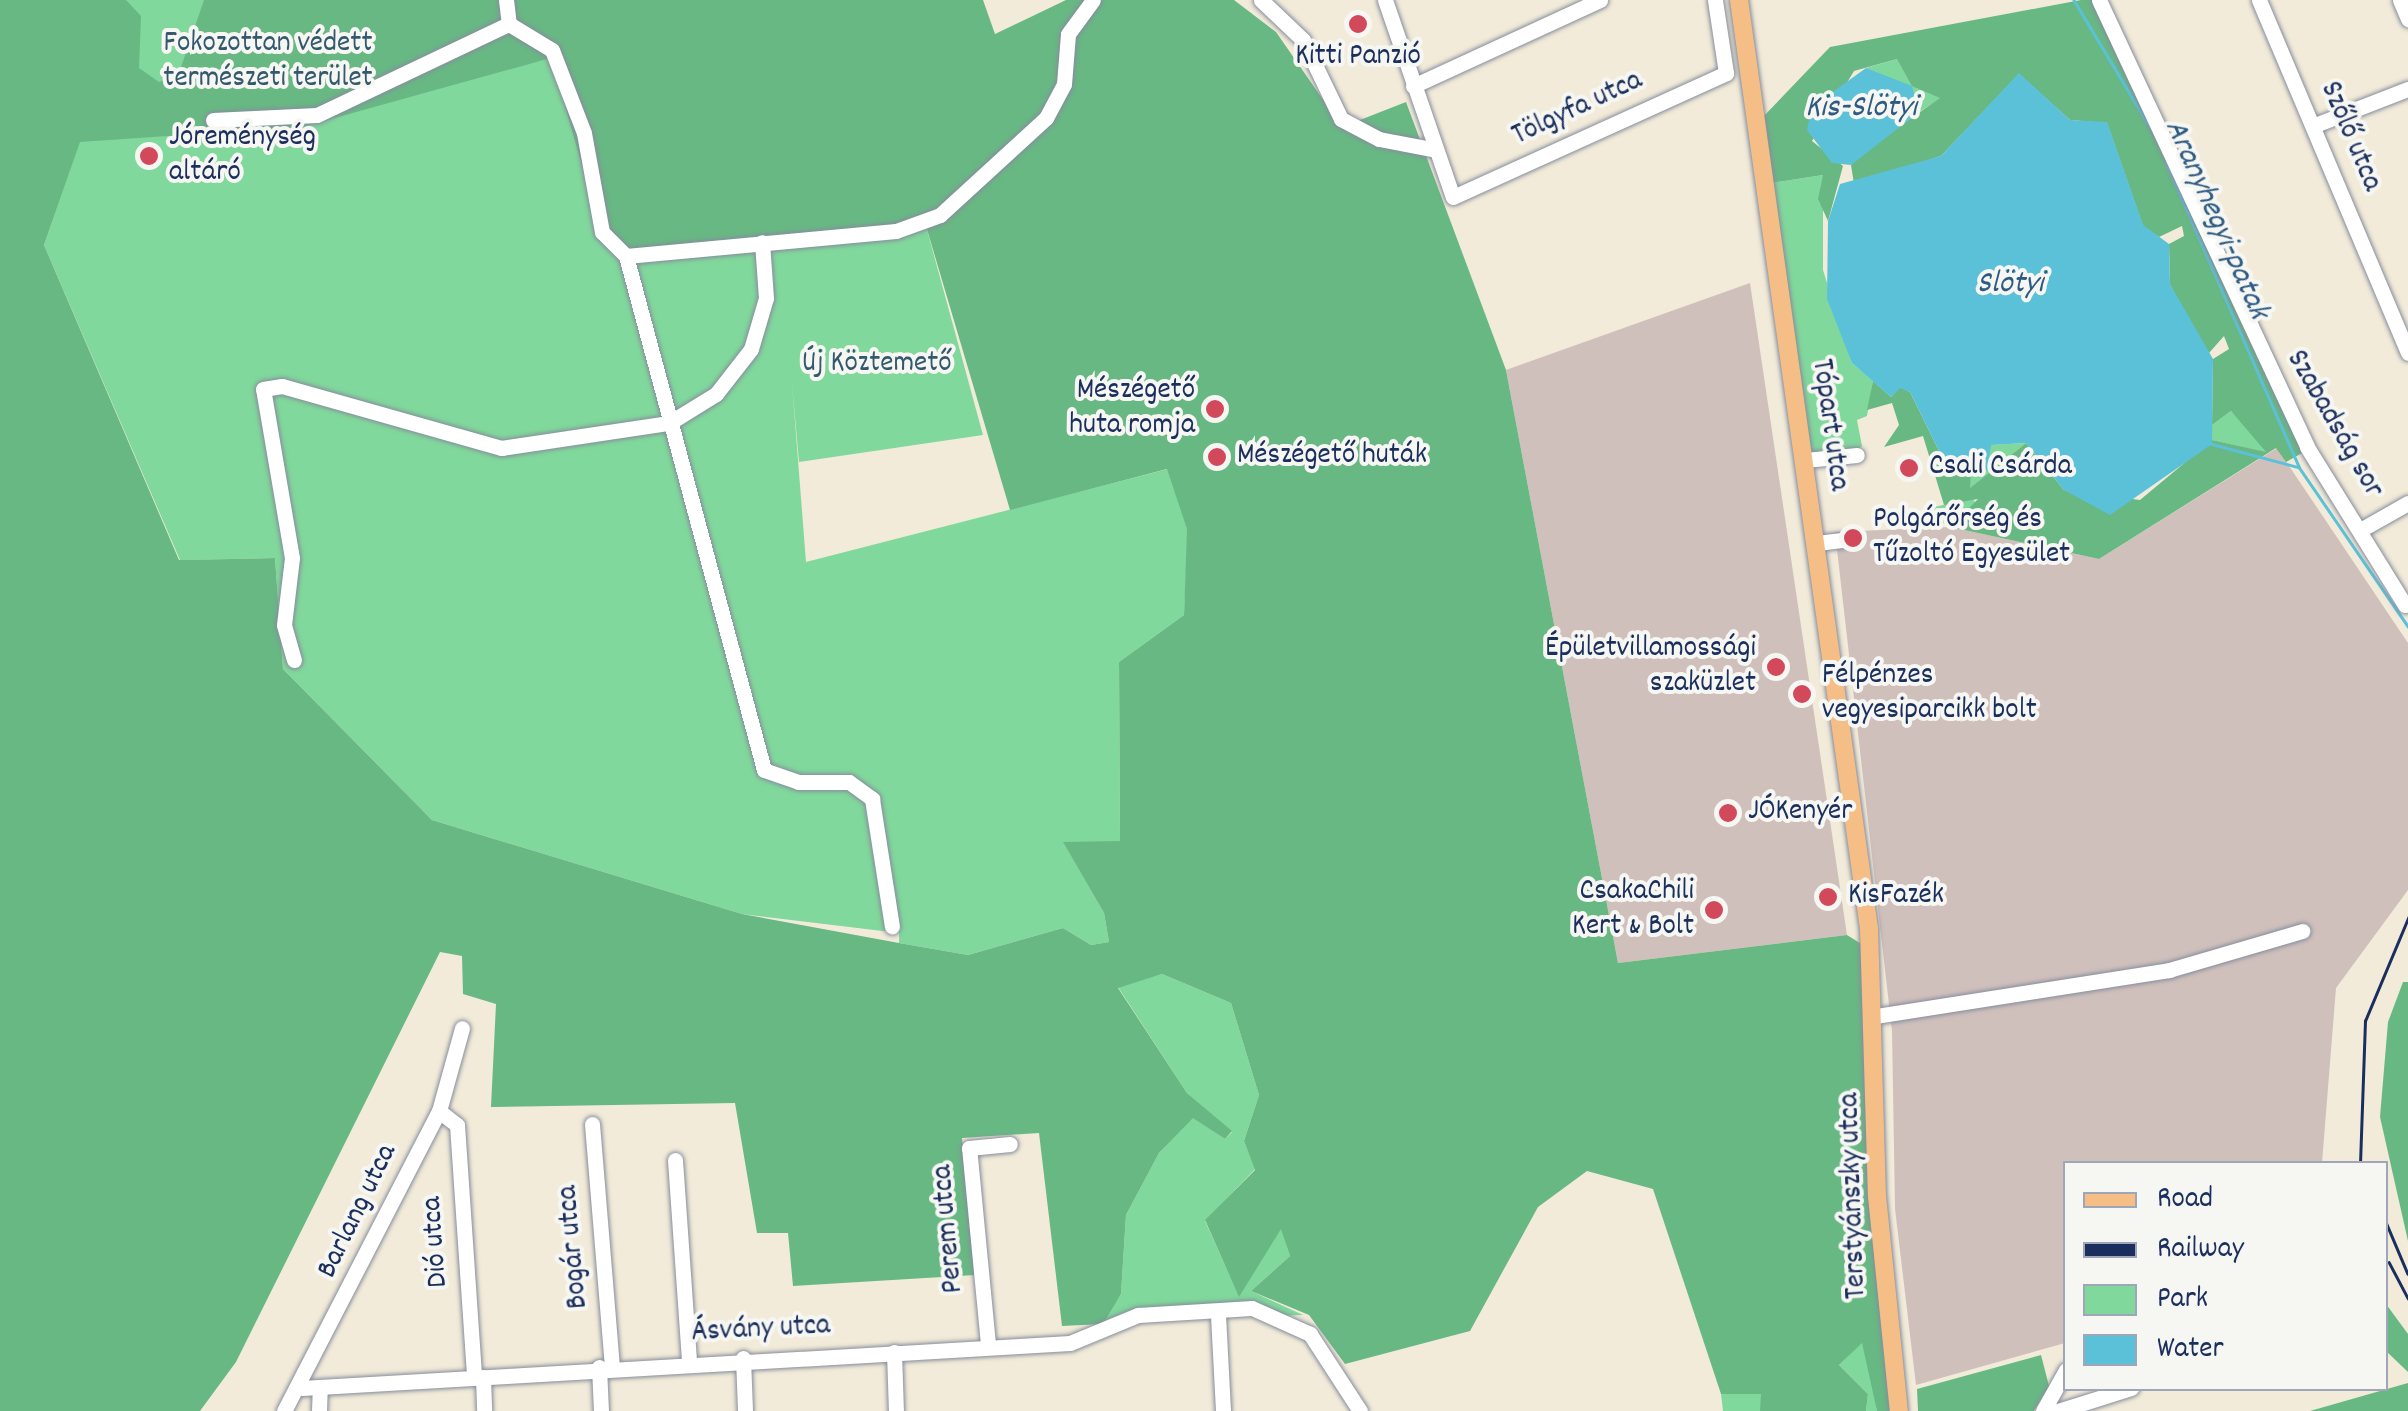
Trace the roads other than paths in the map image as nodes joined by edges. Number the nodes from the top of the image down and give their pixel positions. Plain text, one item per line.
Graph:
1 (506, 0) edge
2 (1261, 0) edge
3 (1385, 0) edge
4 (1600, 0) edge
5 (1715, 0) edge
6 (1739, 0) edge
7 (2100, 0) edge
8 (2259, 0) edge
9 (2400, 0) edge
10 (1090, 4) edge
11 (2408, 20) edge
12 (509, 24) junction
13 (1413, 86) junction
14 (2408, 89) edge
15 (214, 120) dead end
16 (2315, 125) junction
17 (1432, 149) junction
18 (762, 242) junction
19 (626, 256) junction
20 (2408, 353) edge
21 (669, 423) junction
22 (1857, 455) dead end
23 (1805, 460) junction
24 (2408, 503) edge
25 (2362, 529) junction
26 (1848, 538) dead end
27 (1817, 543) junction
28 (2403, 603) dead end
29 (294, 660) dead end
30 (892, 926) dead end
31 (2302, 930) dead end
32 (1875, 978) joint
33 (1876, 1016) junction
34 (462, 1028) dead end
35 (439, 1111) junction
36 (592, 1124) dead end
37 (1010, 1144) dead end
38 (675, 1160) dead end
39 (1218, 1315) junction
40 (988, 1344) junction
41 (894, 1352) junction
42 (743, 1358) junction
43 (690, 1362) junction
44 (606, 1367) junction
45 (2063, 1375) edge
46 (478, 1377) junction
47 (320, 1387) junction
48 (302, 1388) junction
49 (2121, 1391) edge
50 (284, 1411) edge
51 (319, 1411) edge
52 (484, 1411) edge
53 (601, 1411) edge
54 (745, 1411) edge
55 (896, 1411) edge
56 (1223, 1411) edge
57 (1360, 1411) edge
58 (1899, 1411) edge
59 (2043, 1411) edge
60 (2058, 1411) edge

1 - 12 street
2 - 17 street
3 - 13 street
4 - 13 street
5 - 17 street, Tölgyfa utca
6 - 23 main road, Tópart utca
7 - 25 street, Szabadság sor
8 - 16 street, Szőlő utca
9 - 11 street
10 - 18 street
12 - 15 street
12 - 19 street
13 - 17 street
14 - 16 street
16 - 20 street, Szőlő utca
18 - 19 street
18 - 21 street
19 - 21 street
21 - 29 street
21 - 30 street
22 - 23 street
23 - 27 main road, Tópart utca
24 - 25 street
25 - 28 street, Szabadság sor
26 - 27 street
27 - 32 main road, Tópart utca
31 - 33 street
32 - 33 main road, Terstyánszky utca
33 - 58 main road, Terstyánszky utca
34 - 35 street, Barlang utca
35 - 46 street, Dió utca
35 - 48 street, Barlang utca
36 - 44 street, Bogár utca
37 - 40 street, Perem utca
38 - 43 street
39 - 40 street, Ásvány utca
39 - 56 street
39 - 57 street, Ásvány utca
40 - 41 street, Ásvány utca
41 - 42 street, Ásvány utca
41 - 55 street
42 - 43 street, Ásvány utca
42 - 54 street
43 - 44 street, Ásvány utca
44 - 46 street, Ásvány utca
44 - 53 street, Bogár utca
45 - 59 street
46 - 47 street, Ásvány utca
46 - 52 street, Dió utca
47 - 48 street, Ásvány utca
47 - 51 street
48 - 50 street, Barlang utca
49 - 60 street

